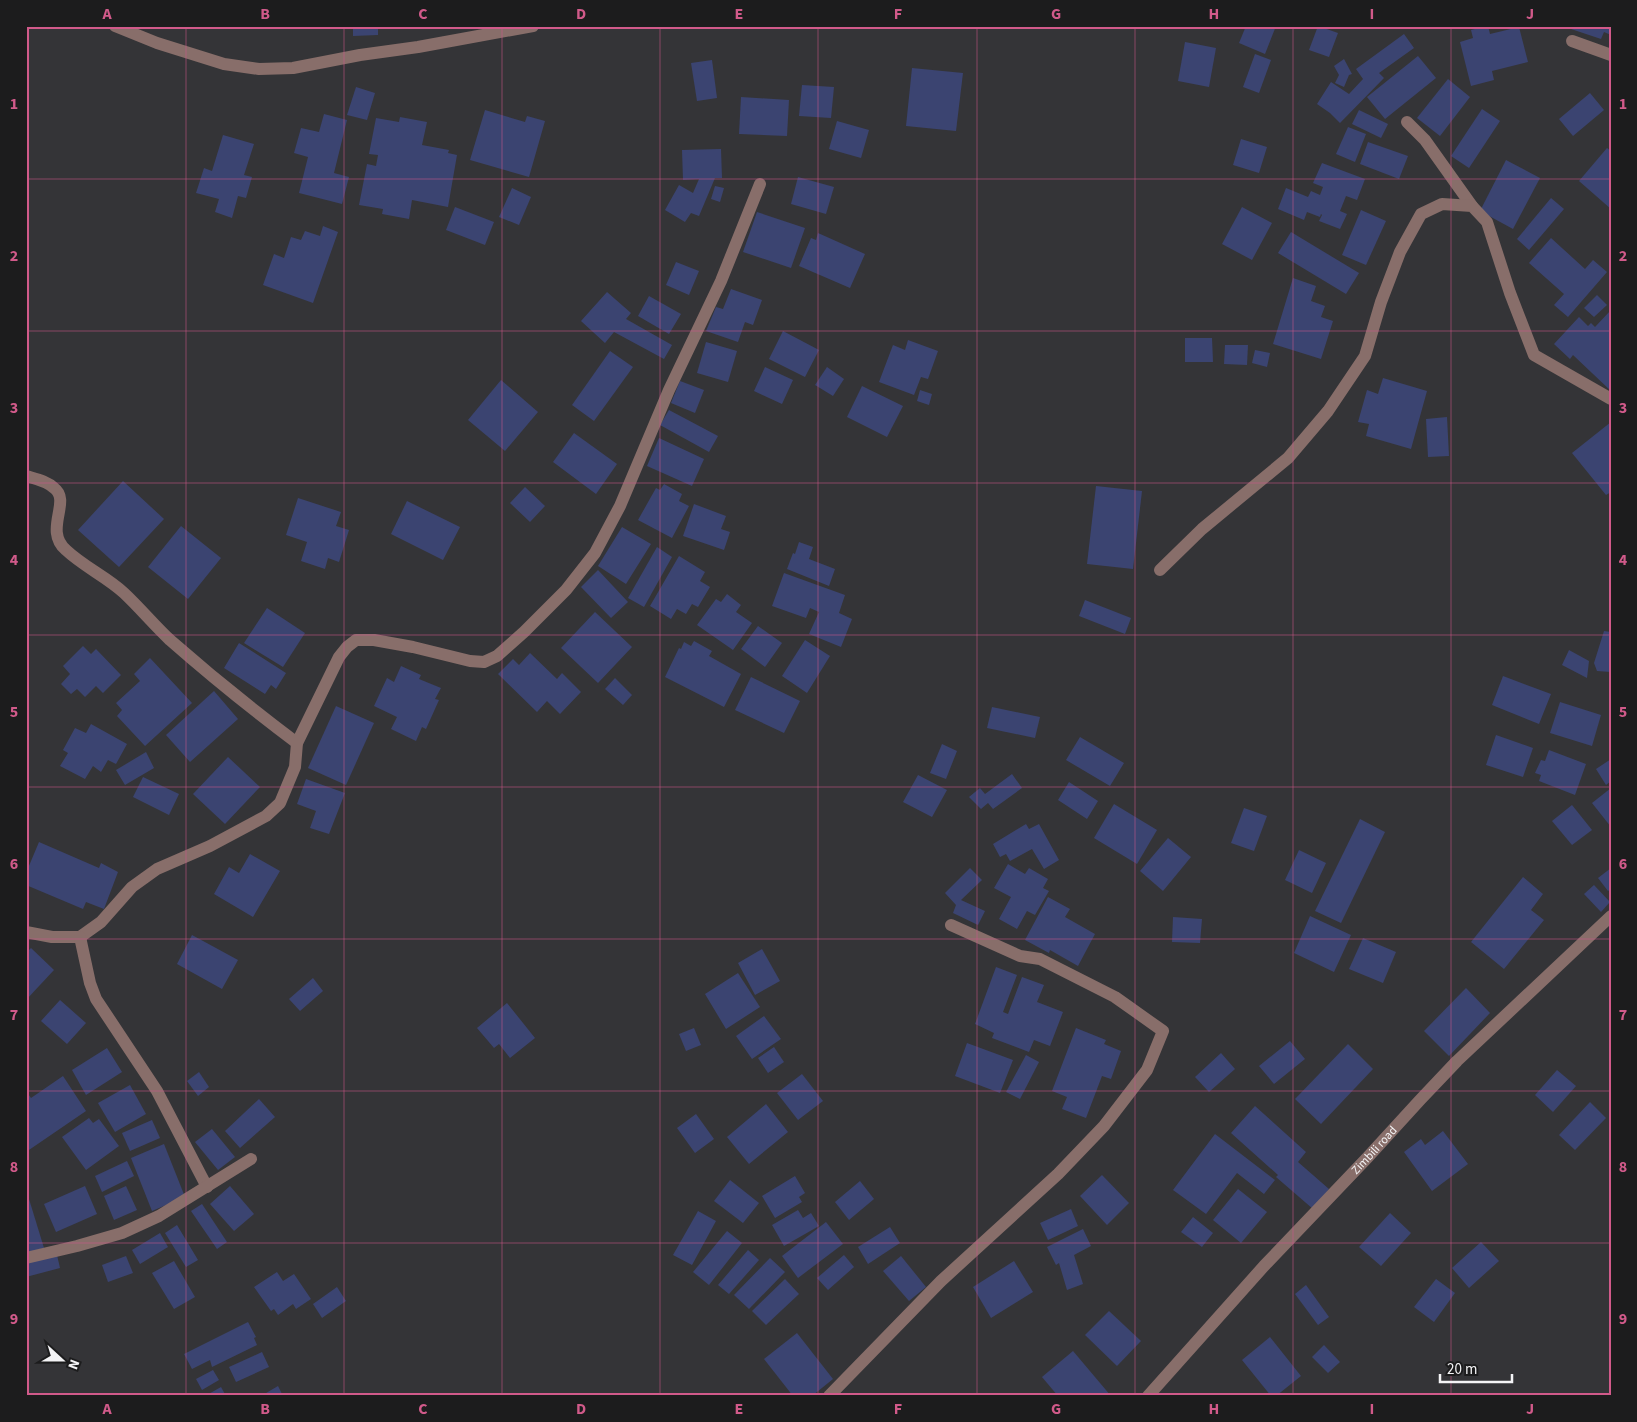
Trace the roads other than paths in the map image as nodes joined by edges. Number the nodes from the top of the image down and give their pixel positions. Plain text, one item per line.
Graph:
1 (115, 26) edge
2 (533, 26) edge
3 (1572, 41) dead end
4 (1611, 54) edge
5 (1407, 122) dead end
6 (760, 184) dead end
7 (1472, 206) junction
8 (1611, 399) edge
9 (26, 476) edge
10 (1160, 570) dead end
11 (297, 743) junction
12 (1611, 916) edge
13 (951, 925) dead end
14 (26, 932) edge
15 (80, 937) junction
16 (251, 1160) dead end
17 (207, 1187) junction
18 (26, 1258) edge
19 (829, 1396) edge
20 (1148, 1396) edge

1 - 2 street
3 - 4 street
5 - 7 street
6 - 11 street
7 - 8 street
7 - 10 street
9 - 11 street
11 - 15 street
12 - 20 street, Zimbili road
13 - 19 street
14 - 15 street
15 - 17 street
16 - 17 street
17 - 18 street

